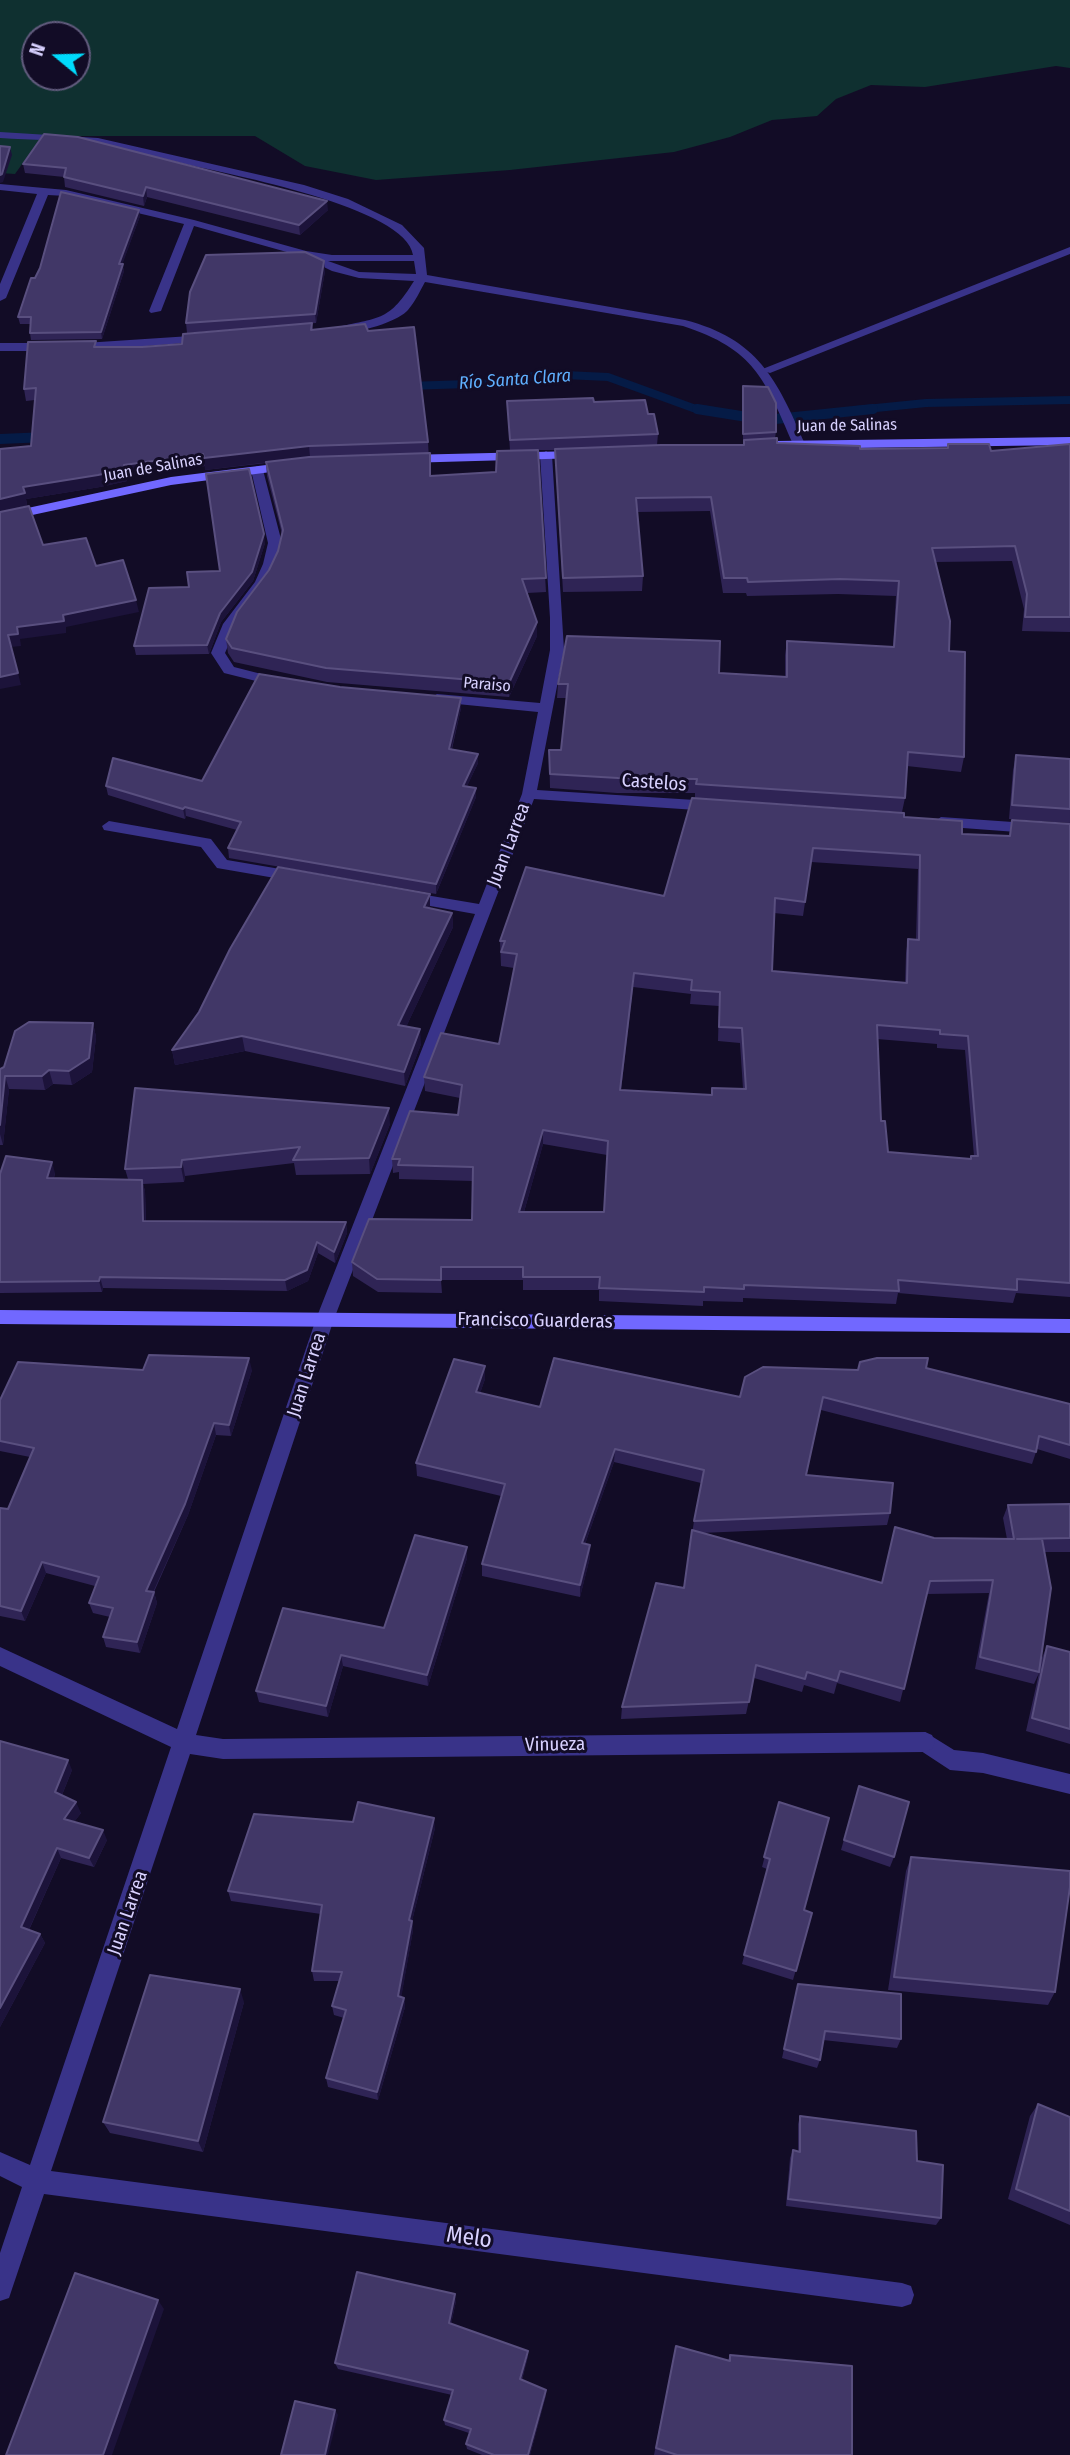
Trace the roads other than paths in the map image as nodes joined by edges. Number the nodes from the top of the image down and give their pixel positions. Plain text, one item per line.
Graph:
1 (0, 135) edge
2 (0, 187) edge
3 (44, 190) junction
4 (190, 222) junction
5 (1070, 250) edge
6 (305, 254) junction
7 (419, 258) junction
8 (422, 278) junction
9 (0, 298) edge
10 (156, 311) dead end
11 (330, 330) edge
12 (222, 338) edge
13 (0, 347) edge
14 (766, 370) junction
15 (1070, 441) edge
16 (799, 444) junction
17 (759, 446) edge
18 (546, 455) junction
19 (587, 455) edge
20 (389, 460) edge
21 (310, 464) edge
22 (257, 470) junction
23 (0, 518) edge
24 (292, 685) edge
25 (427, 697) edge
26 (545, 708) junction
27 (529, 794) junction
28 (723, 807) edge
29 (931, 822) edge
30 (109, 826) dead end
31 (1070, 831) edge
32 (318, 881) edge
33 (398, 895) edge
34 (484, 910) junction
35 (0, 1317) edge
36 (325, 1320) junction
37 (1070, 1326) edge
38 (0, 1656) edge
39 (185, 1743) junction
40 (1070, 1784) edge
41 (0, 2164) edge
42 (37, 2181) junction
43 (0, 2289) edge
44 (902, 2295) dead end

1 - 7 street
2 - 3 street
3 - 4 street
3 - 9 street
4 - 6 street
4 - 10 street
5 - 14 street
6 - 7 street
6 - 8 street
7 - 8 street
8 - 11 street
8 - 14 street
12 - 13 street
14 - 16 street
15 - 16 street, Juan de Salinas
16 - 17 street, Juan de Salinas
18 - 19 street
18 - 20 street
18 - 26 street, Juan Larrea
21 - 22 street, Juan de Salinas
22 - 23 street, Juan de Salinas
22 - 24 street
25 - 26 street, Paraiso
26 - 27 street, Juan Larrea
27 - 28 street, Castelos
27 - 34 street, Juan Larrea
29 - 31 street
30 - 32 street
33 - 34 street
34 - 36 street, Juan Larrea
35 - 36 street, Francisco Guarderas
36 - 37 street, Francisco Guarderas
36 - 39 street, Juan Larrea
38 - 39 street, Vinueza
39 - 40 street, Vinueza
39 - 42 street, Juan Larrea
41 - 42 street, Melo
42 - 43 street, Juan Larrea
42 - 44 street, Melo

